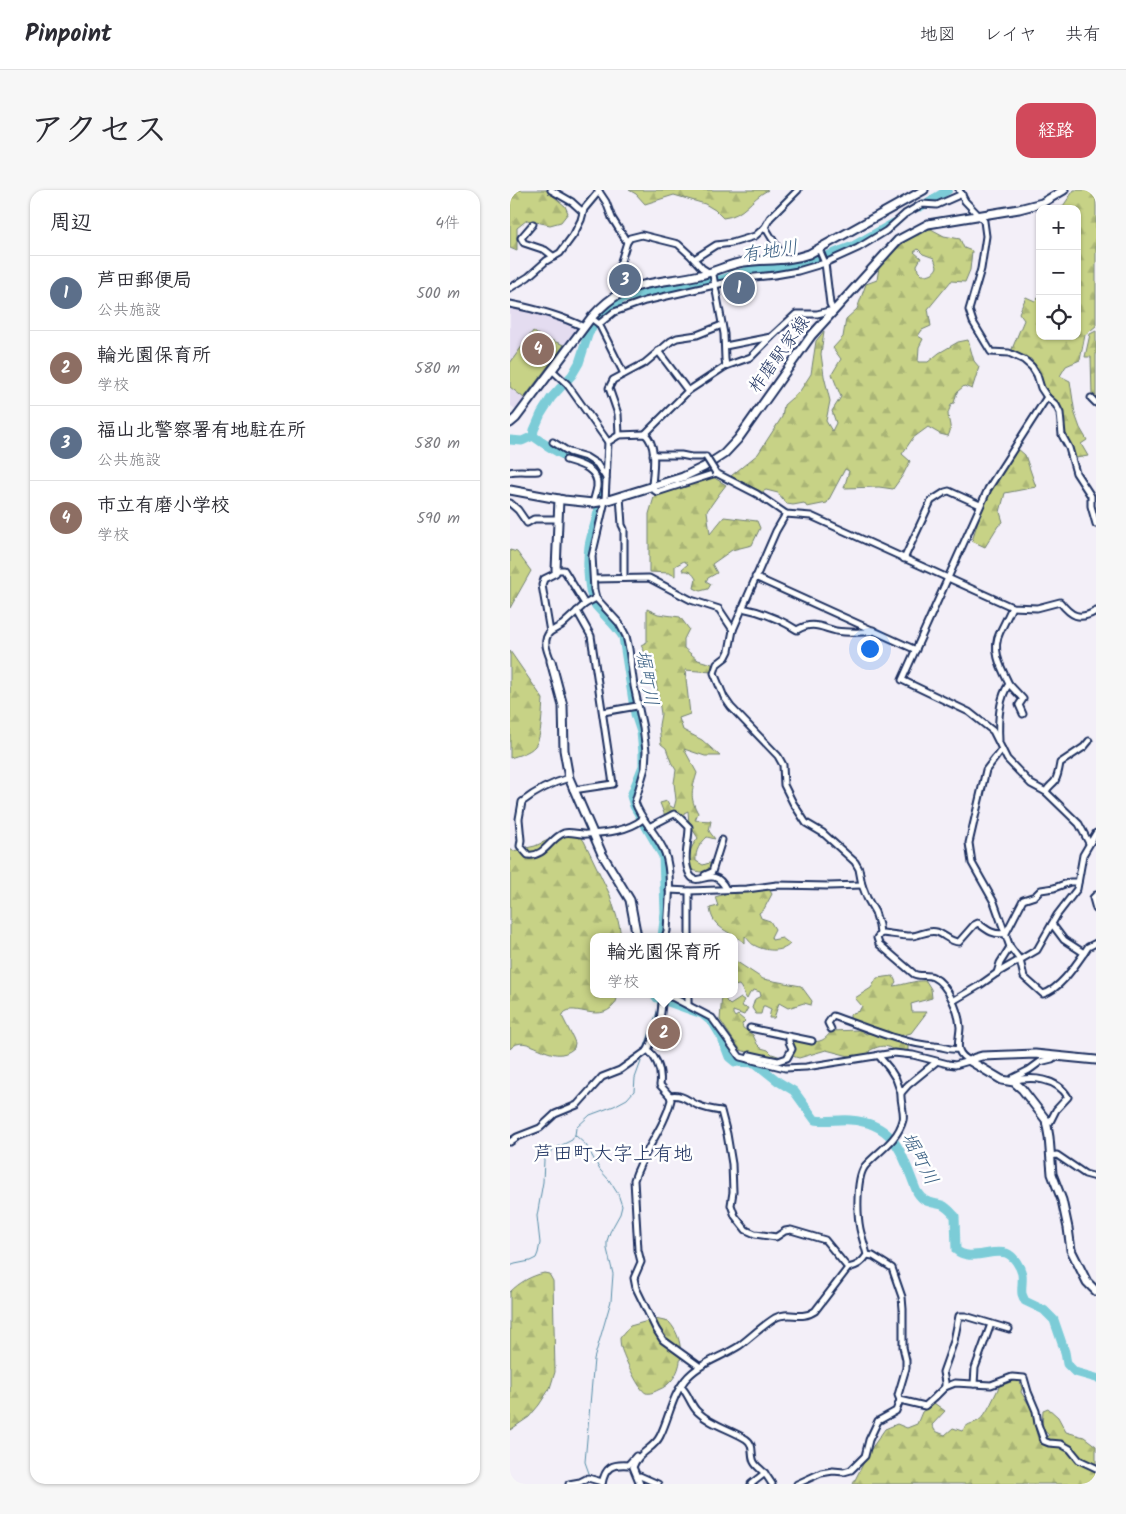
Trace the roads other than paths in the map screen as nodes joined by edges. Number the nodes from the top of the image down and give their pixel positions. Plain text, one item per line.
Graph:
1 (551, 190) edge
2 (798, 190) edge
3 (924, 190) edge
4 (1064, 190) edge
5 (599, 191) edge
6 (960, 192) edge
7 (583, 212) junction
8 (979, 216) junction
9 (533, 224) dead end
10 (765, 227) junction
11 (627, 242) junction
12 (819, 249) junction
13 (554, 257) junction
14 (694, 259) junction
15 (783, 260) junction
16 (825, 263) junction
17 (711, 273) junction
18 (716, 285) junction
19 (510, 288) edge
20 (622, 292) junction
21 (510, 304) edge
22 (833, 310) junction
23 (592, 318) junction
24 (599, 324) junction
25 (722, 325) junction
26 (584, 327) junction
27 (771, 337) junction
28 (724, 346) junction
29 (658, 351) junction
30 (726, 366) junction
31 (552, 370) junction
32 (624, 374) junction
33 (688, 391) junction
34 (1047, 397) junction
35 (1091, 398) dead end
36 (1096, 403) edge
37 (510, 422) edge
38 (645, 434) junction
39 (619, 435) junction
40 (553, 442) dead end
41 (608, 442) junction
42 (653, 455) junction
43 (566, 460) dead end
44 (604, 468) junction
45 (538, 471) dead end
46 (591, 471) junction
47 (510, 472) edge
48 (716, 473) junction
49 (652, 486) junction
50 (510, 490) edge
51 (620, 496) junction
52 (559, 499) junction
53 (599, 502) junction
54 (510, 503) edge
55 (980, 505) junction
56 (786, 514) junction
57 (558, 519) junction
58 (1096, 524) edge
59 (904, 559) junction
60 (556, 570) junction
61 (756, 577) junction
62 (624, 578) junction
63 (948, 578) junction
64 (594, 579) junction
65 (596, 598) junction
66 (586, 603) junction
67 (1012, 607) junction
68 (742, 608) junction
69 (577, 610) junction
70 (1096, 611) edge
71 (733, 630) junction
72 (873, 630) junction
73 (550, 632) junction
74 (916, 650) junction
75 (551, 661) joint
76 (1009, 684) junction
77 (637, 706) junction
78 (603, 712) junction
79 (1023, 714) dead end
80 (1089, 741) dead end
81 (1001, 746) junction
82 (569, 778) junction
83 (573, 790) junction
84 (1046, 792) junction
85 (643, 819) junction
86 (649, 827) junction
87 (1096, 833) edge
88 (592, 834) junction
89 (722, 840) dead end
90 (1090, 842) junction
91 (704, 878) junction
92 (1078, 882) junction
93 (862, 885) junction
94 (726, 889) junction
95 (669, 890) junction
96 (689, 891) junction
97 (1096, 895) edge
98 (1096, 908) edge
99 (1052, 924) junction
100 (636, 933) edge
101 (666, 933) edge
102 (689, 933) edge
103 (1006, 933) junction
104 (880, 934) junction
105 (1096, 943) edge
106 (1010, 947) junction
107 (1084, 953) junction
108 (1020, 960) junction
109 (996, 973) junction
110 (666, 998) edge
111 (674, 998) edge
112 (688, 998) edge
113 (952, 1001) junction
114 (688, 1005) junction
115 (750, 1028) dead end
116 (831, 1029) dead end
117 (789, 1037) junction
118 (812, 1041) dead end
119 (958, 1049) junction
120 (648, 1050) junction
121 (878, 1055) junction
122 (1054, 1057) junction
123 (748, 1058) junction
124 (1096, 1060) edge
125 (970, 1061) junction
126 (936, 1062) junction
127 (1012, 1082) junction
128 (901, 1093) junction
129 (670, 1096) junction
130 (1046, 1124) junction
131 (510, 1142) edge
132 (1050, 1156) junction
133 (1096, 1177) edge
134 (867, 1255) junction
135 (848, 1268) junction
136 (1096, 1291) edge
137 (992, 1324) junction
138 (1009, 1329) dead end
139 (699, 1366) junction
140 (974, 1384) junction
141 (945, 1386) junction
142 (681, 1387) junction
143 (900, 1400) junction
144 (638, 1456) junction
145 (1096, 1468) edge
146 (765, 1473) junction
147 (638, 1477) junction
148 (602, 1483) edge
149 (569, 1484) edge
150 (640, 1484) edge
151 (658, 1484) edge
152 (751, 1484) edge
153 (772, 1484) edge
154 (797, 1484) edge

1 - 7 street
2 - 10 street
3 - 12 main road
4 - 8 main road, 柞磨駅家線
5 - 7 street
5 - 11 street
6 - 8 street
6 - 16 street
7 - 13 street
8 - 22 main road, 柞磨駅家線
8 - 34 street
9 - 13 street
10 - 14 street
10 - 15 street
11 - 14 street
11 - 20 street
12 - 15 main road
12 - 16 street
13 - 19 street
14 - 17 street
15 - 17 main road
16 - 18 street
16 - 22 street
17 - 18 street
17 - 20 main road
18 - 24 street
18 - 25 street
20 - 23 main road
21 - 26 street
22 - 27 street
22 - 49 main road, 柞磨駅家線
23 - 24 street
23 - 26 main road
24 - 32 street
25 - 28 street
25 - 29 street
26 - 31 main road
27 - 28 street
27 - 30 street
28 - 30 street
29 - 32 street
29 - 33 street
30 - 33 street
31 - 37 main road
31 - 41 street
32 - 39 street
33 - 38 street
34 - 55 street
34 - 58 street
35 - 36 street
38 - 39 street
38 - 42 street
39 - 41 street
40 - 44 street
41 - 44 street
42 - 48 street, bridge
42 - 49 street
43 - 46 street
44 - 46 street
44 - 53 street
45 - 47 street
46 - 53 street
48 - 49 street
48 - 56 street
49 - 51 main road, 柞磨駅家線
50 - 52 main road, 柞磨駅家線
51 - 53 main road, 柞磨駅家線
51 - 62 street
52 - 53 main road, 柞磨駅家線
52 - 57 main road
53 - 64 street
54 - 57 street
55 - 59 street
55 - 63 street
56 - 59 street
56 - 61 street
57 - 60 main road
59 - 63 street
60 - 66 street
60 - 73 street
61 - 68 street
61 - 72 street
62 - 64 street
62 - 71 street
63 - 67 street
63 - 74 street
64 - 65 street
65 - 66 street
65 - 77 street
66 - 69 street
67 - 70 street
67 - 76 street
68 - 71 street
68 - 72 street
69 - 73 street
69 - 78 street
71 - 93 street
72 - 74 street
73 - 75 street
74 - 81 street
75 - 82 main road
76 - 79 street
76 - 81 street
77 - 78 street
77 - 85 street
78 - 83 street
80 - 84 street
81 - 84 street
81 - 103 street
82 - 83 main road
82 - 88 street
83 - 88 main road
84 - 90 street
85 - 86 street
85 - 88 street
86 - 91 street
86 - 95 street
87 - 90 street
88 - 100 main road
89 - 91 street
90 - 92 street
91 - 94 street
92 - 99 street
92 - 103 street
93 - 94 street
93 - 104 street
94 - 96 street
95 - 96 street
95 - 101 street
96 - 102 street
97 - 98 street
99 - 107 street
99 - 108 street
103 - 104 street
103 - 106 street
104 - 113 street
105 - 107 street
106 - 108 street
106 - 109 street
107 - 108 street
108 - 109 street
109 - 113 street
110 - 120 street
111 - 114 street
112 - 114 street
113 - 119 street
114 - 123 street
115 - 117 street
116 - 119 street
117 - 118 street
117 - 123 street
119 - 125 street
120 - 129 street
120 - 131 street
121 - 123 street
121 - 126 street
121 - 128 street
122 - 124 main road
122 - 125 main road
122 - 127 street
125 - 126 street
125 - 127 main road
126 - 128 street
127 - 130 main road
127 - 130 street
128 - 134 street
129 - 135 street
129 - 139 street
130 - 132 main road
132 - 133 street
132 - 136 main road
134 - 135 street
134 - 143 street
135 - 139 street
137 - 138 street
137 - 140 street
137 - 141 street
139 - 142 street
140 - 141 street
140 - 145 street
141 - 143 street
142 - 144 street
142 - 146 street
143 - 154 street
144 - 147 street
144 - 148 street
146 - 152 street
146 - 153 street
147 - 150 street
147 - 151 street
148 - 149 street

